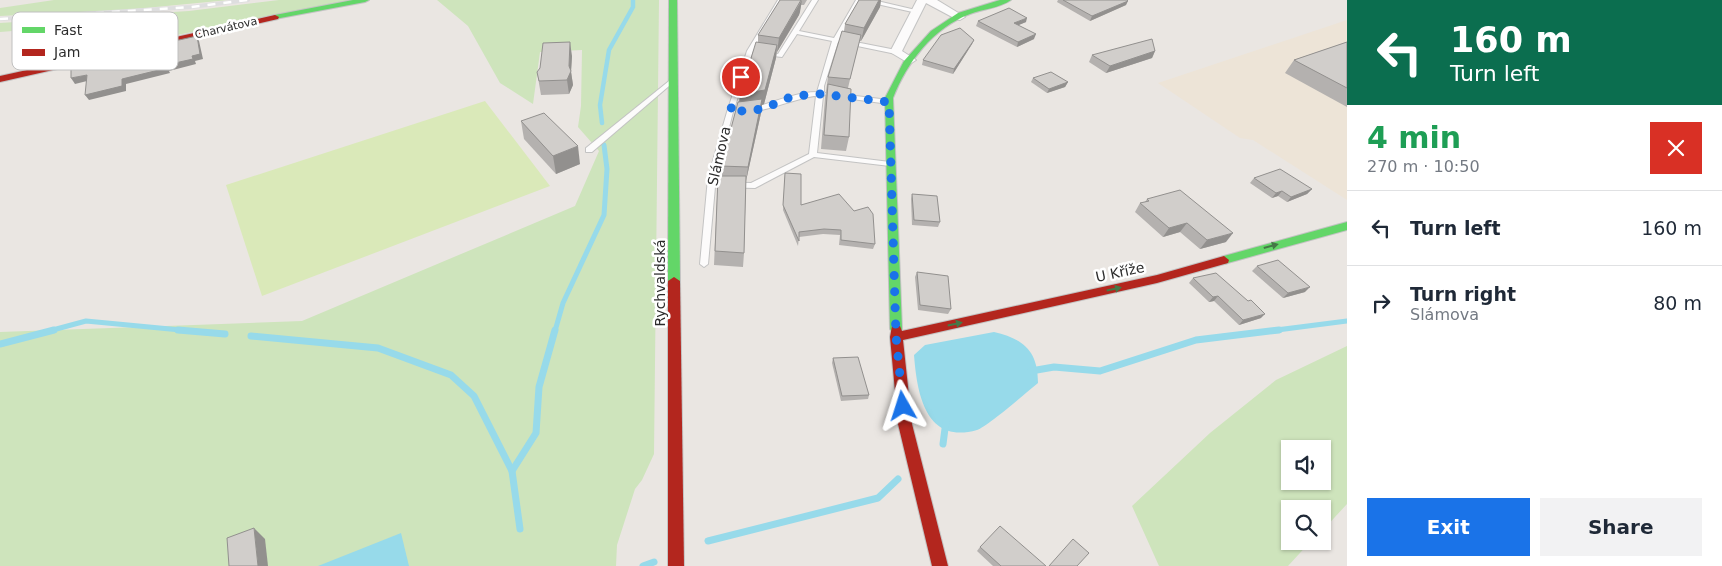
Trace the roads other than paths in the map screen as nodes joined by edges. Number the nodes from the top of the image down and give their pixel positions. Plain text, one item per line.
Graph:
1 (365, 0) edge
2 (674, 0) edge
3 (815, 0) edge
4 (859, 0) edge
5 (863, 0) edge
6 (929, 0) edge
7 (1007, 0) edge
8 (781, 3) edge
9 (919, 5) edge
10 (801, 9) edge
11 (809, 10) junction
12 (960, 16) junction
13 (794, 32) junction
14 (178, 38) edge
15 (835, 42) junction
16 (750, 51) junction
17 (896, 52) junction
18 (910, 60) junction
19 (39, 70) edge
20 (0, 79) edge
21 (674, 79) junction
22 (820, 94) junction
23 (889, 102) junction
24 (730, 112) junction
25 (589, 150) dead end
26 (813, 156) junction
27 (890, 164) junction
28 (711, 184) junction
29 (1347, 226) edge
30 (704, 264) dead end
31 (896, 336) junction
32 (676, 566) edge
33 (940, 566) edge

1 - 14 street, Charvátova
2 - 21 street, Rychvaldská
3 - 11 lane
4 - 15 lane
5 - 9 lane
6 - 12 street
7 - 12 street
8 - 16 lane, Slámova
9 - 17 street
10 - 11 lane
11 - 13 lane
12 - 18 street
13 - 15 lane
13 - 16 lane
15 - 17 lane
15 - 22 lane
16 - 24 lane, Slámova
17 - 18 street
18 - 23 street
19 - 20 street, Charvátova
21 - 25 lane
21 - 32 street, Rychvaldská
22 - 23 lane
22 - 24 lane
22 - 26 lane
23 - 27 street
24 - 28 lane, Slámova
26 - 27 lane
26 - 28 lane
27 - 31 street
28 - 30 lane, Slámova
31 -> 29 street, U Kříže
31 - 33 street

